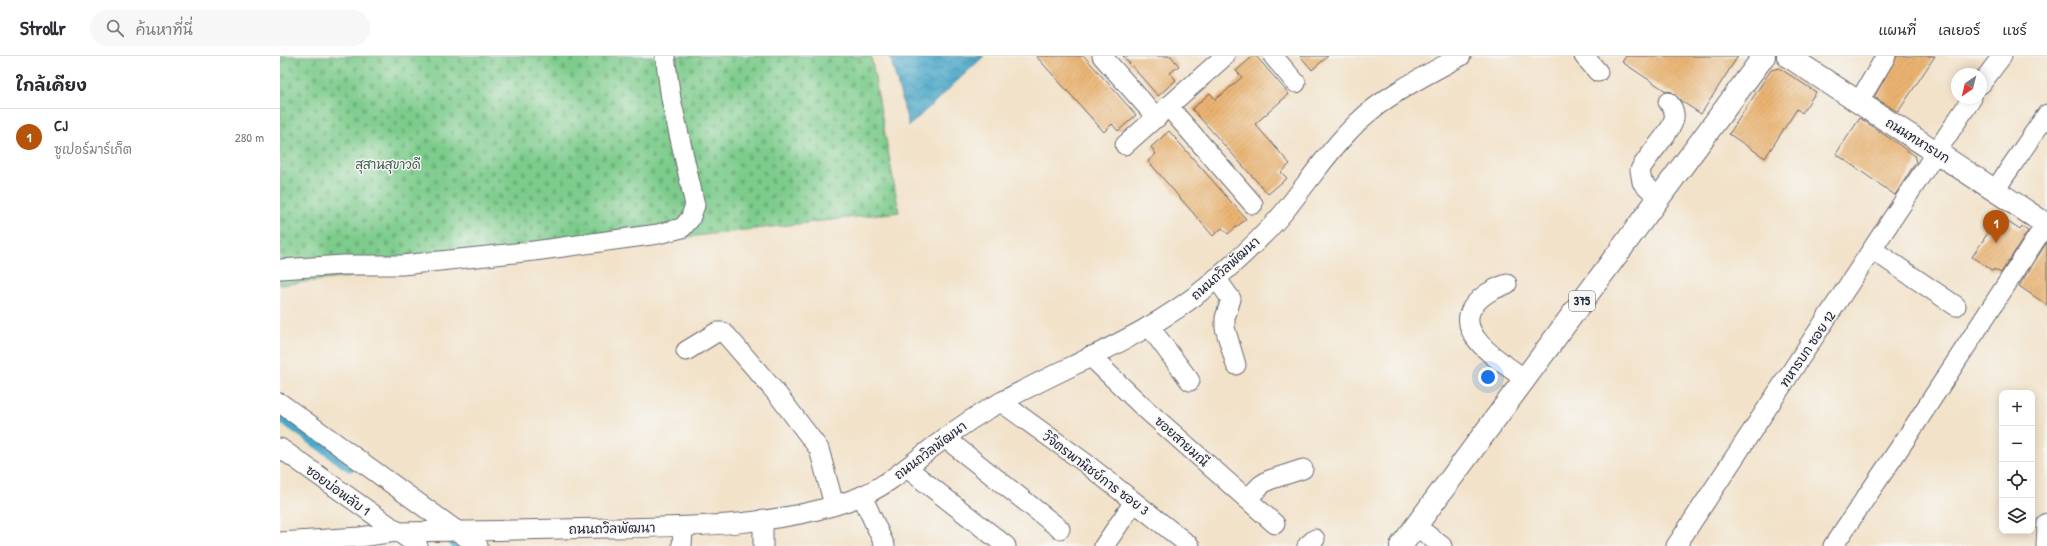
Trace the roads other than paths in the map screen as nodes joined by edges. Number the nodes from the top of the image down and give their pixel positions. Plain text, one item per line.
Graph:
1 (665, 56) edge
2 (1102, 56) edge
3 (1225, 56) edge
4 (1273, 56) edge
5 (1461, 56) edge
6 (1584, 56) edge
7 (1764, 56) edge
8 (1788, 56) edge
9 (1886, 56) edge
10 (2002, 56) edge
11 (1598, 72) dead end
12 (1987, 76) edge
13 (1296, 84) dead end
14 (1668, 102) dead end
15 (1858, 103) junction
16 (1968, 104) edge
17 (1163, 112) junction
18 (2047, 114) edge
19 (1125, 145) dead end
20 (1937, 152) junction
21 (1995, 190) junction
22 (1658, 197) junction
23 (1253, 204) dead end
24 (2046, 223) edge
25 (1873, 250) junction
26 (280, 269) edge
27 (1216, 278) junction
28 (1507, 284) dead end
29 (1956, 306) dead end
30 (1149, 326) junction
31 (686, 351) dead end
32 (1090, 356) junction
33 (1236, 365) dead end
34 (1525, 379) junction
35 (1190, 381) dead end
36 (1001, 402) junction
37 (280, 403) edge
38 (945, 438) junction
39 (280, 448) edge
40 (908, 468) junction
41 (1303, 469) dead end
42 (862, 496) junction
43 (1247, 499) junction
44 (1134, 502) junction
45 (834, 505) junction
46 (763, 519) junction
47 (2047, 522) edge
48 (1275, 524) dead end
49 (683, 527) junction
50 (1417, 527) junction
51 (1060, 529) dead end
52 (458, 531) junction
53 (397, 539) edge
54 (377, 541) edge
55 (280, 542) edge
56 (418, 546) edge
57 (478, 546) edge
58 (682, 546) edge
59 (763, 546) edge
60 (885, 546) edge
61 (1006, 546) edge
62 (1104, 546) edge
63 (1190, 546) edge
64 (1402, 546) edge
65 (1442, 546) edge
66 (1676, 546) edge
67 (1833, 546) edge
68 (2046, 546) edge

1 - 26 street
2 - 17 street
3 - 17 street
4 - 13 street
5 - 27 street, ถนนถวิลพัฒนา
6 - 11 street
7 - 22 main road, 375
8 - 15 main road, ถนนทหารบก
9 - 15 street
10 - 12 street
14 - 22 street
15 - 20 main road, ถนนทหารบก
16 - 20 street, ทหารบก ซอย 12
17 - 19 street
17 - 23 street
18 - 21 street
20 - 21 main road, ถนนทหารบก
20 - 25 street, ทหารบก ซอย 12
21 - 24 main road, ถนนทหารบก
22 - 34 main road, 375
24 - 67 street
25 - 29 street
25 - 66 street, ทหารบก ซอย 12
27 - 30 street, ถนนถวิลพัฒนา
27 - 33 street
28 - 34 street
30 - 32 street, ถนนถวิลพัฒนา
30 - 35 street
31 - 45 street
32 - 36 street, ถนนถวิลพัฒนา
32 - 43 street, ซอยสายมณี
34 - 50 main road, 375
36 - 38 street, ถนนถวิลพัฒนา
36 - 44 street, วิจิตรพานิชย์การ ซอย 3
37 - 52 street
38 - 40 street, ถนนถวิลพัฒนา
38 - 51 street
39 - 53 street, ซอยบ่อพลับ 1
40 - 42 street, ถนนถวิลพัฒนา
40 - 61 street
41 - 43 street
42 - 45 street, ถนนถวิลพัฒนา
42 - 60 street
43 - 48 street, ซอยสายมณี
44 - 62 street
44 - 63 street, วิจิตรพานิชย์การ ซอย 3
45 - 46 street, ถนนถวิลพัฒนา
46 - 49 street, ถนนถวิลพัฒนา
46 - 59 street
47 - 68 street
49 - 52 street, ถนนถวิลพัฒนา
49 - 58 street
50 - 64 main road, 375
50 - 65 street
52 - 53 street, ถนนถวิลพัฒนา
52 - 57 street
53 - 54 street, ถนนถวิลพัฒนา
53 - 56 street, ซอยบ่อพลับ 1
54 - 55 street, ถนนถวิลพัฒนา

